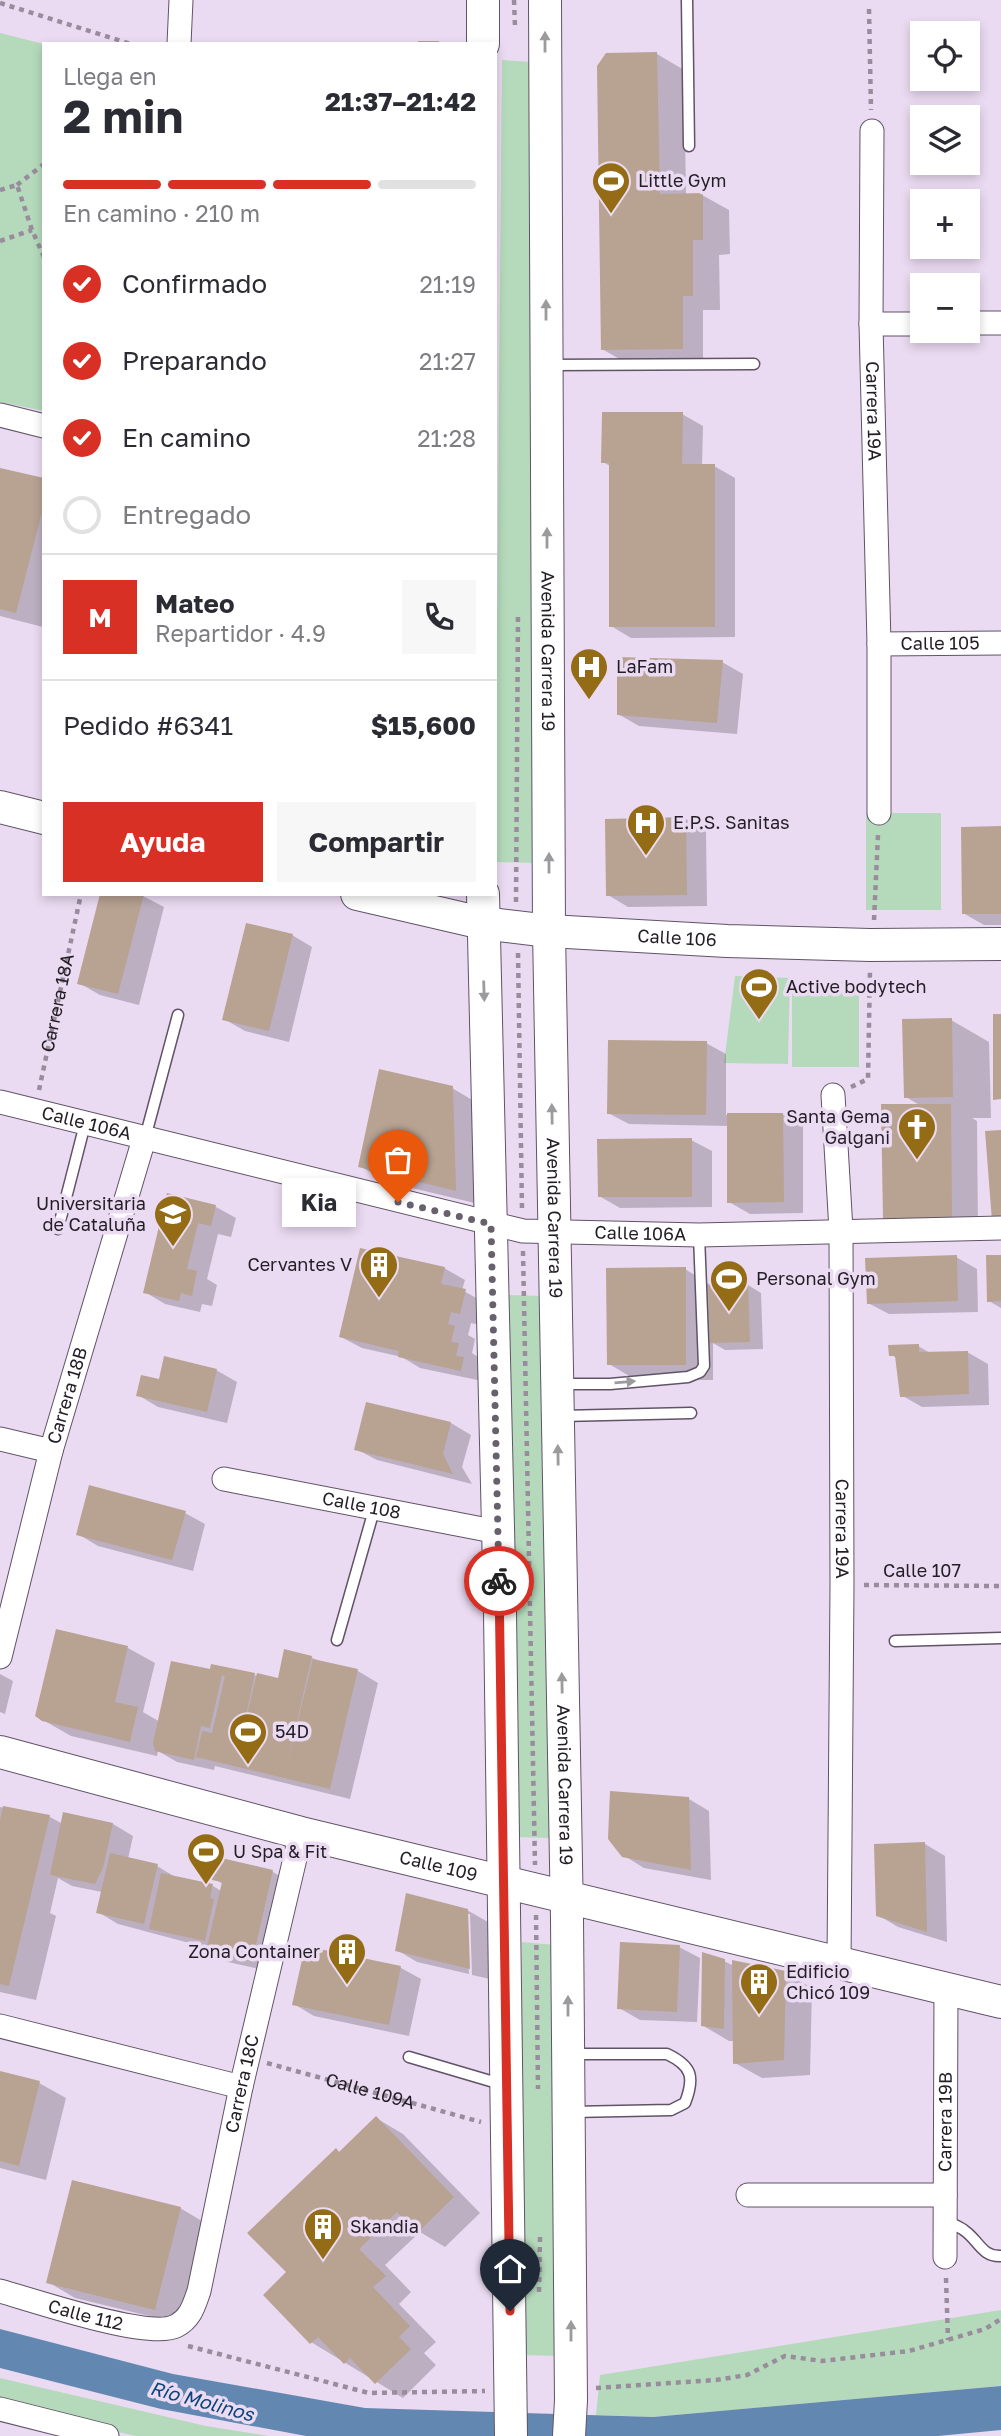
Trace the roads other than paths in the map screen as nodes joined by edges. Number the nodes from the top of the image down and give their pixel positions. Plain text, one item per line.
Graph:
1 (181, 0) edge
2 (483, 0) edge
3 (545, 0) edge
4 (687, 0) edge
5 (179, 42) edge
6 (483, 42) edge
7 (872, 131) road end
8 (689, 146) dead end
9 (980, 323) edge
10 (1001, 323) edge
11 (871, 324) junction
12 (910, 324) edge
13 (754, 364) dead end
14 (546, 365) junction
15 (0, 415) edge
16 (42, 426) edge
17 (1001, 643) edge
18 (879, 644) junction
19 (0, 807) edge
20 (879, 813) dead end
21 (42, 818) edge
22 (374, 896) edge
23 (482, 909) edge
24 (549, 931) junction
25 (1001, 944) edge
26 (178, 1015) dead end
27 (833, 1095) dead end
28 (0, 1102) edge
29 (85, 1124) junction
30 (144, 1139) junction
31 (491, 1224) junction
32 (1001, 1228) edge
33 (58, 1229) dead end
34 (841, 1230) junction
35 (554, 1231) junction
36 (699, 1235) junction
37 (556, 1384) junction
38 (691, 1413) dead end
39 (557, 1416) junction
40 (0, 1438) edge
41 (51, 1451) junction
42 (225, 1479) dead end
43 (376, 1509) junction
44 (498, 1532) junction
45 (1001, 1638) edge
46 (337, 1640) dead end
47 (895, 1641) dead end
48 (0, 1657) edge
49 (0, 1752) edge
50 (301, 1833) junction
51 (504, 1882) junction
52 (566, 1898) junction
53 (839, 1963) junction
54 (946, 1988) junction
55 (1001, 2002) edge
56 (0, 2026) edge
57 (568, 2054) junction
58 (409, 2057) dead end
59 (507, 2086) junction
60 (242, 2087) junction
61 (569, 2112) junction
62 (748, 2195) dead end
63 (945, 2195) junction
64 (944, 2220) junction
65 (1001, 2256) edge
66 (946, 2257) road end
67 (0, 2291) edge
68 (177, 2335) joint
69 (0, 2409) edge
70 (511, 2412) edge
71 (107, 2436) edge
72 (569, 2436) edge

1 - 5 street
2 - 6 main road
14 -> 3 main road, Avenida Carrera 19
4 - 8 lane
7 - 11 street, Carrera 19A
9 - 10 street
11 - 12 street
11 - 18 street, Carrera 19A
13 - 14 lane
24 -> 14 main road, Avenida Carrera 19
15 - 16 street
17 - 18 street, Calle 105
18 - 20 street, Carrera 19A
19 - 21 main road
22 - 23 main road, Calle 106
23 - 24 main road, Calle 106
23 -> 31 main road
24 - 25 main road, Calle 106
35 -> 24 main road, Avenida Carrera 19
26 - 30 lane
27 - 34 street, Carrera 19A
28 - 29 street, Calle 106A
29 - 30 street, Calle 106A
29 - 33 lane
30 - 31 street, Calle 106A
30 - 41 street, Carrera 18B
31 - 35 street, Calle 106A
31 - 44 main road
32 - 34 street, Calle 106A
34 - 36 street, Calle 106A
34 - 53 street, Carrera 19A
35 - 36 street, Calle 106A
35 - 37 main road, Avenida Carrera 19
37 -> 36 lane
37 - 39 main road, Avenida Carrera 19
38 - 39 lane
52 -> 39 main road, Avenida Carrera 19
40 - 41 street
41 - 48 street, Carrera 18B
42 - 43 street, Calle 108
43 - 44 street, Calle 108
43 - 46 lane
44 - 51 main road
45 - 47 lane
49 - 50 main road, Calle 109
50 - 51 main road, Calle 109
50 - 60 street, Carrera 18C
51 - 52 main road, Calle 109
51 - 59 main road
52 - 53 main road, Calle 109
57 -> 52 main road, Avenida Carrera 19
53 - 54 main road, Calle 109
54 - 55 main road, Calle 109
54 - 63 street, Carrera 19B
56 - 60 street
57 - 61 main road, Avenida Carrera 19
57 - 61 lane
58 - 59 lane
59 - 70 main road
60 - 68 street, Carrera 18C
72 -> 61 main road, Avenida Carrera 19
62 - 63 street
63 - 64 street, Carrera 19B
64 - 65 lane
64 - 66 street, Carrera 19B
67 - 68 street, Calle 112
69 - 71 street

